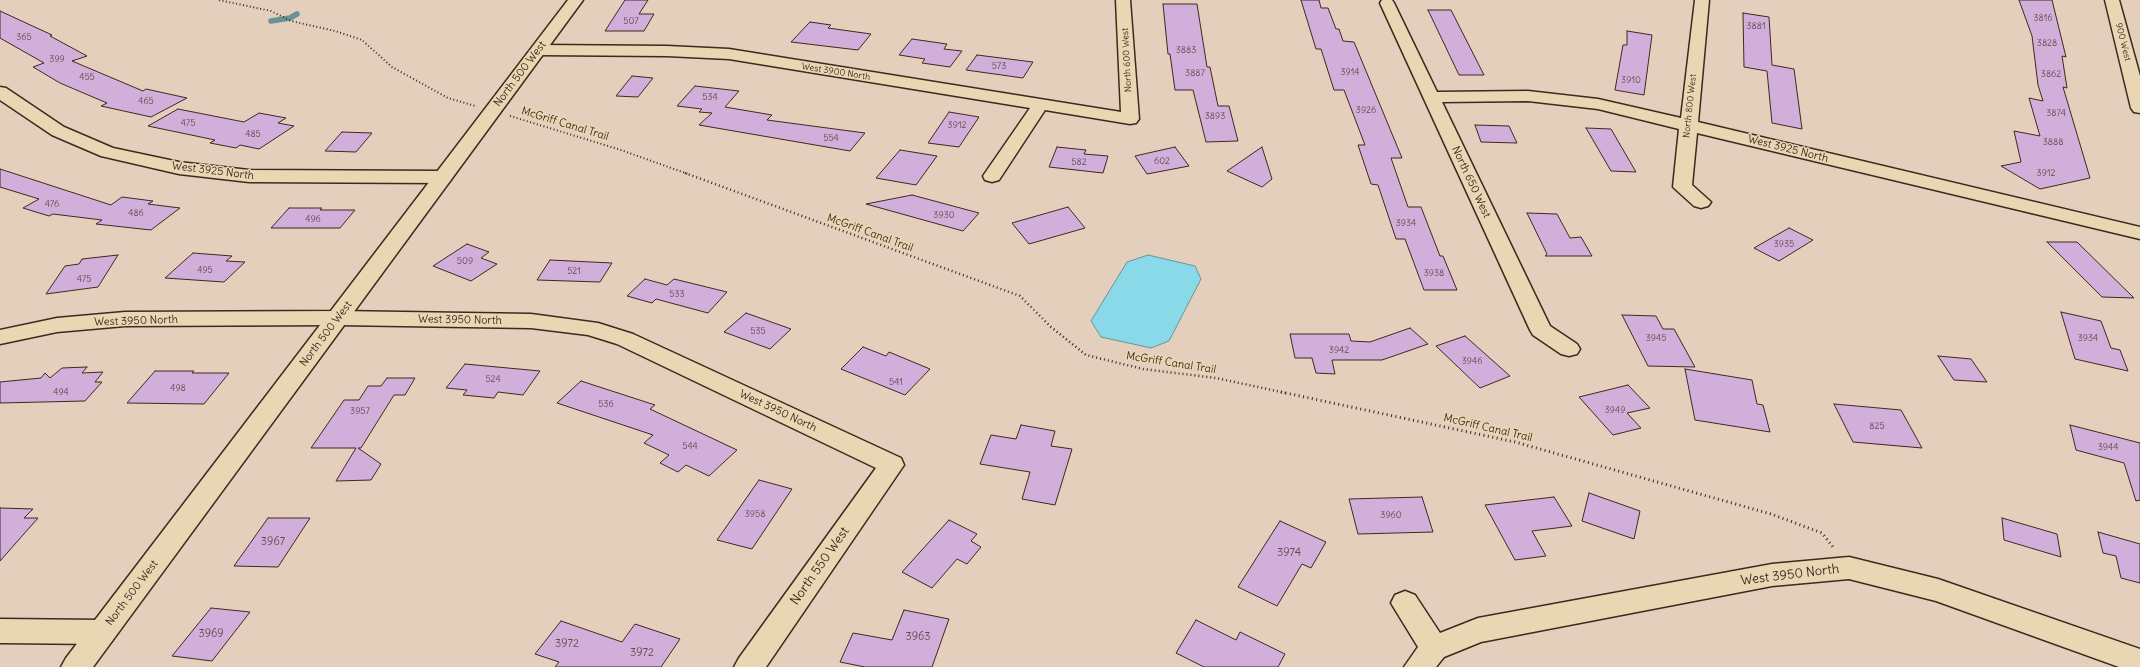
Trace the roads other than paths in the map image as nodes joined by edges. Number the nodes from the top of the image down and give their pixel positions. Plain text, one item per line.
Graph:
1 (576, 0) edge
2 (1123, 0) edge
3 (1702, 0) edge
4 (2112, 0) edge
5 (1387, 3) dead end
6 (539, 50) junction
7 (0, 92) edge
8 (1431, 97) junction
9 (1040, 105) junction
10 (2140, 108) edge
11 (1130, 119) joint
12 (1688, 124) junction
13 (992, 176) dead end
14 (443, 177) junction
15 (1701, 202) dead end
16 (2140, 233) edge
17 (338, 318) junction
18 (0, 337) edge
19 (1569, 348) dead end
20 (892, 465) joint
21 (1405, 603) dead end
22 (0, 631) edge
23 (102, 632) junction
24 (1426, 657) edge
25 (2140, 662) edge
26 (76, 667) edge
27 (749, 667) edge

1 - 6 street, North 500 West
2 - 11 street, North 600 West
3 - 12 street, North 800 West
4 - 10 street, 900 West
5 - 8 street, North 650 West
6 - 9 street, West 3900 North
6 - 14 street, North 500 West
7 - 14 street, West 3925 North
8 - 12 street, West 3925 North
8 - 19 street, North 650 West
9 - 11 street, West 3900 North
9 - 13 street
12 - 15 street, North 800 West
12 - 16 street, West 3925 North
14 - 17 street, North 500 West
17 - 18 street, West 3950 North
17 - 20 street, West 3950 North
17 - 23 street, North 500 West
20 - 27 street, North 550 West
21 - 24 street
22 - 23 street
23 - 26 street, North 500 West
24 - 25 street, West 3950 North

